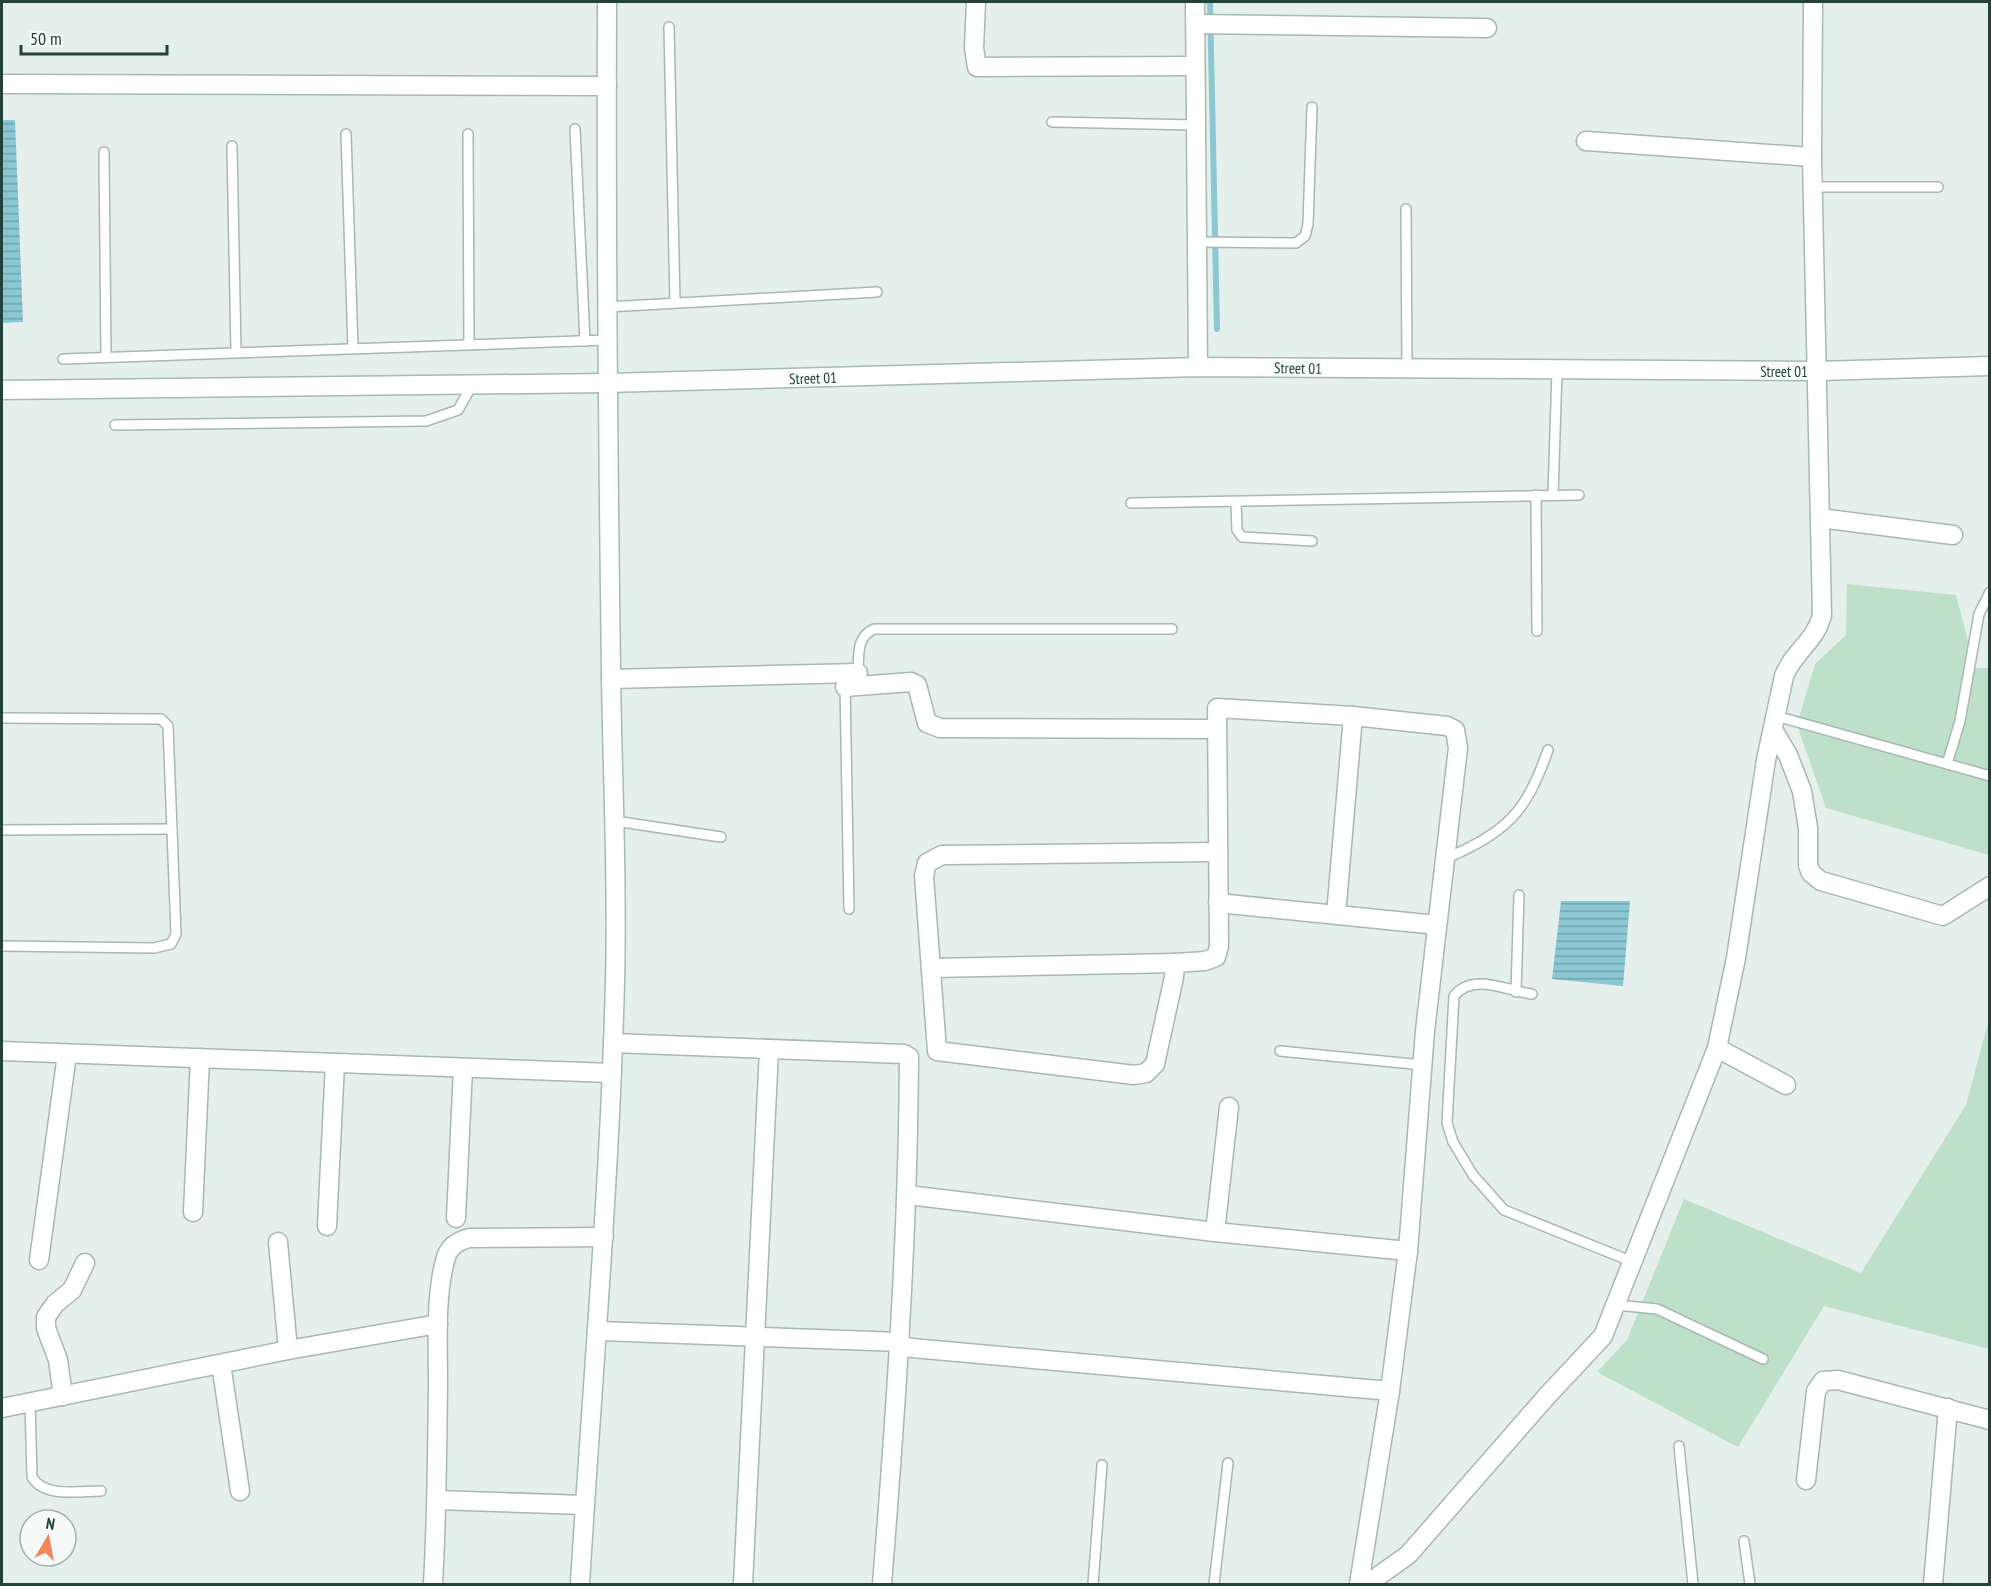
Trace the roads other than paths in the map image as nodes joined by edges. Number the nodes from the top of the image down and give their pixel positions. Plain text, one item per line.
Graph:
1 (607, 2) edge
2 (976, 2) edge
3 (1195, 2) edge
4 (1813, 2) edge
5 (1208, 24) junction
6 (669, 27) dead end
7 (1487, 28) dead end
8 (1194, 66) junction
9 (2, 84) edge
10 (607, 86) junction
11 (1311, 107) dead end
12 (1052, 122) dead end
13 (1195, 125) junction
14 (574, 129) dead end
15 (346, 134) dead end
16 (468, 134) dead end
17 (1586, 141) dead end
18 (232, 146) dead end
19 (104, 152) dead end
20 (1812, 156) junction
21 (1813, 187) junction
22 (1938, 187) dead end
23 (1406, 209) dead end
24 (1203, 242) junction
25 (877, 292) dead end
26 (675, 303) junction
27 (607, 306) junction
28 (607, 340) junction
29 (585, 341) junction
30 (469, 344) junction
31 (354, 348) junction
32 (236, 352) junction
33 (106, 356) junction
34 (63, 359) dead end
35 (1989, 366) edge
36 (1198, 367) junction
37 (1407, 369) junction
38 (1557, 371) junction
39 (1818, 371) junction
40 (608, 383) junction
41 (472, 385) junction
42 (2, 390) edge
43 (115, 424) dead end
44 (1536, 495) junction
45 (1553, 495) junction
46 (1579, 495) dead end
47 (1131, 503) dead end
48 (1236, 503) junction
49 (1820, 518) junction
50 (1953, 536) dead end
51 (1312, 541) dead end
52 (1989, 592) edge
53 (1172, 629) dead end
54 (1537, 631) dead end
55 (849, 678) junction
56 (611, 679) junction
57 (1353, 716) junction
58 (2, 718) edge
59 (1774, 723) junction
60 (1217, 729) junction
61 (1548, 750) dead end
62 (1947, 764) junction
63 (1989, 776) edge
64 (615, 821) junction
65 (172, 829) junction
66 (2, 830) edge
67 (721, 837) dead end
68 (1218, 852) junction
69 (1445, 859) junction
70 (1989, 886) edge
71 (1519, 895) dead end
72 (1218, 903) junction
73 (849, 909) dead end
74 (1336, 915) junction
75 (1437, 925) junction
76 (2, 946) edge
77 (1175, 963) junction
78 (933, 968) junction
79 (1516, 992) junction
80 (1532, 994) dead end
81 (613, 1043) junction
82 (1717, 1048) junction
83 (769, 1050) junction
84 (2, 1051) edge
85 (1280, 1052) dead end
86 (67, 1053) junction
87 (200, 1058) junction
88 (335, 1063) junction
89 (1423, 1065) junction
90 (463, 1068) junction
91 (612, 1073) junction
92 (1786, 1085) dead end
93 (1229, 1107) dead end
94 (908, 1195) junction
95 (193, 1212) dead end
96 (456, 1218) dead end
97 (327, 1226) dead end
98 (1215, 1232) junction
99 (604, 1236) junction
100 (278, 1242) dead end
101 (1408, 1251) junction
102 (39, 1260) dead end
103 (1633, 1262) junction
104 (85, 1263) dead end
105 (1616, 1305) junction
106 (438, 1324) junction
107 (599, 1331) junction
108 (753, 1336) junction
109 (901, 1344) junction
110 (288, 1350) junction
111 (1763, 1359) dead end
112 (221, 1364) junction
113 (1390, 1391) junction
114 (63, 1396) junction
115 (30, 1403) junction
116 (2, 1408) edge
117 (1948, 1408) junction
118 (1989, 1420) edge
119 (1679, 1446) dead end
120 (1228, 1463) dead end
121 (1102, 1465) dead end
122 (1806, 1480) dead end
123 (100, 1491) dead end
124 (240, 1491) dead end
125 (438, 1500) junction
126 (585, 1505) junction
127 (1744, 1541) dead end
128 (433, 1584) edge
129 (580, 1584) edge
130 (743, 1584) edge
131 (882, 1584) edge
132 (1093, 1584) edge
133 (1214, 1584) edge
134 (1359, 1584) edge
135 (1367, 1584) edge
136 (1693, 1584) edge
137 (1750, 1584) edge
138 (1933, 1584) edge

1 - 10 street
2 - 8 street
3 - 5 street
4 - 20 street
5 - 7 street
5 - 8 street
6 - 26 lane
8 - 13 street
9 - 10 street
10 - 27 street
11 - 24 lane
12 - 13 lane
13 - 24 street
14 - 29 lane
15 - 31 lane
16 - 30 lane
17 - 20 street
18 - 32 lane
19 - 33 lane
20 - 21 street
21 - 22 lane
21 - 39 street
23 - 37 lane
24 - 36 street
25 - 26 lane
26 - 27 lane
27 - 28 street
28 - 29 lane
28 - 40 street
29 - 30 lane
30 - 31 lane
31 - 32 lane
32 - 33 lane
33 - 34 lane
35 - 39 street, Street 01
36 - 37 street, Street 01
36 - 40 street, Street 01
37 - 38 street, Street 01
38 - 39 street, Street 01
38 - 45 lane
39 - 49 street
40 - 41 street, Street 01
40 - 56 street
41 - 42 street, Street 01
41 - 43 lane
44 - 45 lane
44 - 48 lane
44 - 54 lane
45 - 46 lane
47 - 48 lane
48 - 51 lane
49 - 50 street
49 - 59 street
52 - 62 lane
53 - 55 lane
55 - 56 street
55 - 60 street
55 - 73 lane
56 - 64 street
57 - 60 street
57 - 69 street
57 - 74 street
58 - 65 lane
59 - 62 lane
59 - 70 street
59 - 82 street
60 - 68 street
61 - 69 lane
62 - 63 lane
64 - 67 lane
64 - 81 street
65 - 66 lane
65 - 76 lane
68 - 72 street
68 - 78 street
69 - 75 street
71 - 79 lane
72 - 74 street
72 - 77 street
74 - 75 street
75 - 89 street
77 - 78 street
77 - 78 street
79 - 80 lane
79 - 103 lane
81 - 83 street
81 - 91 street
82 - 92 street
82 - 103 street
83 - 94 street
83 - 108 street
84 - 86 street
85 - 89 lane
86 - 87 street
86 - 102 street
87 - 88 street
87 - 95 street
88 - 90 street
88 - 97 street
89 - 101 street
90 - 91 street
90 - 96 street
91 - 99 street
93 - 98 street
94 - 98 street
94 - 109 street
98 - 101 street
99 - 106 street
99 - 107 street
100 - 110 street
101 - 113 street
103 - 105 street
104 - 114 street
105 - 111 lane
105 - 135 street
106 - 110 street
106 - 125 street
107 - 108 street
107 - 126 street
108 - 109 street
108 - 130 street
109 - 113 street
109 - 131 street
110 - 112 street
112 - 114 street
112 - 124 street
113 - 134 street
114 - 115 street
115 - 116 street
115 - 123 lane
117 - 118 street
117 - 122 street
117 - 138 street
119 - 136 lane
120 - 133 lane
121 - 132 lane
125 - 126 street
125 - 128 street
126 - 129 street
127 - 137 lane

